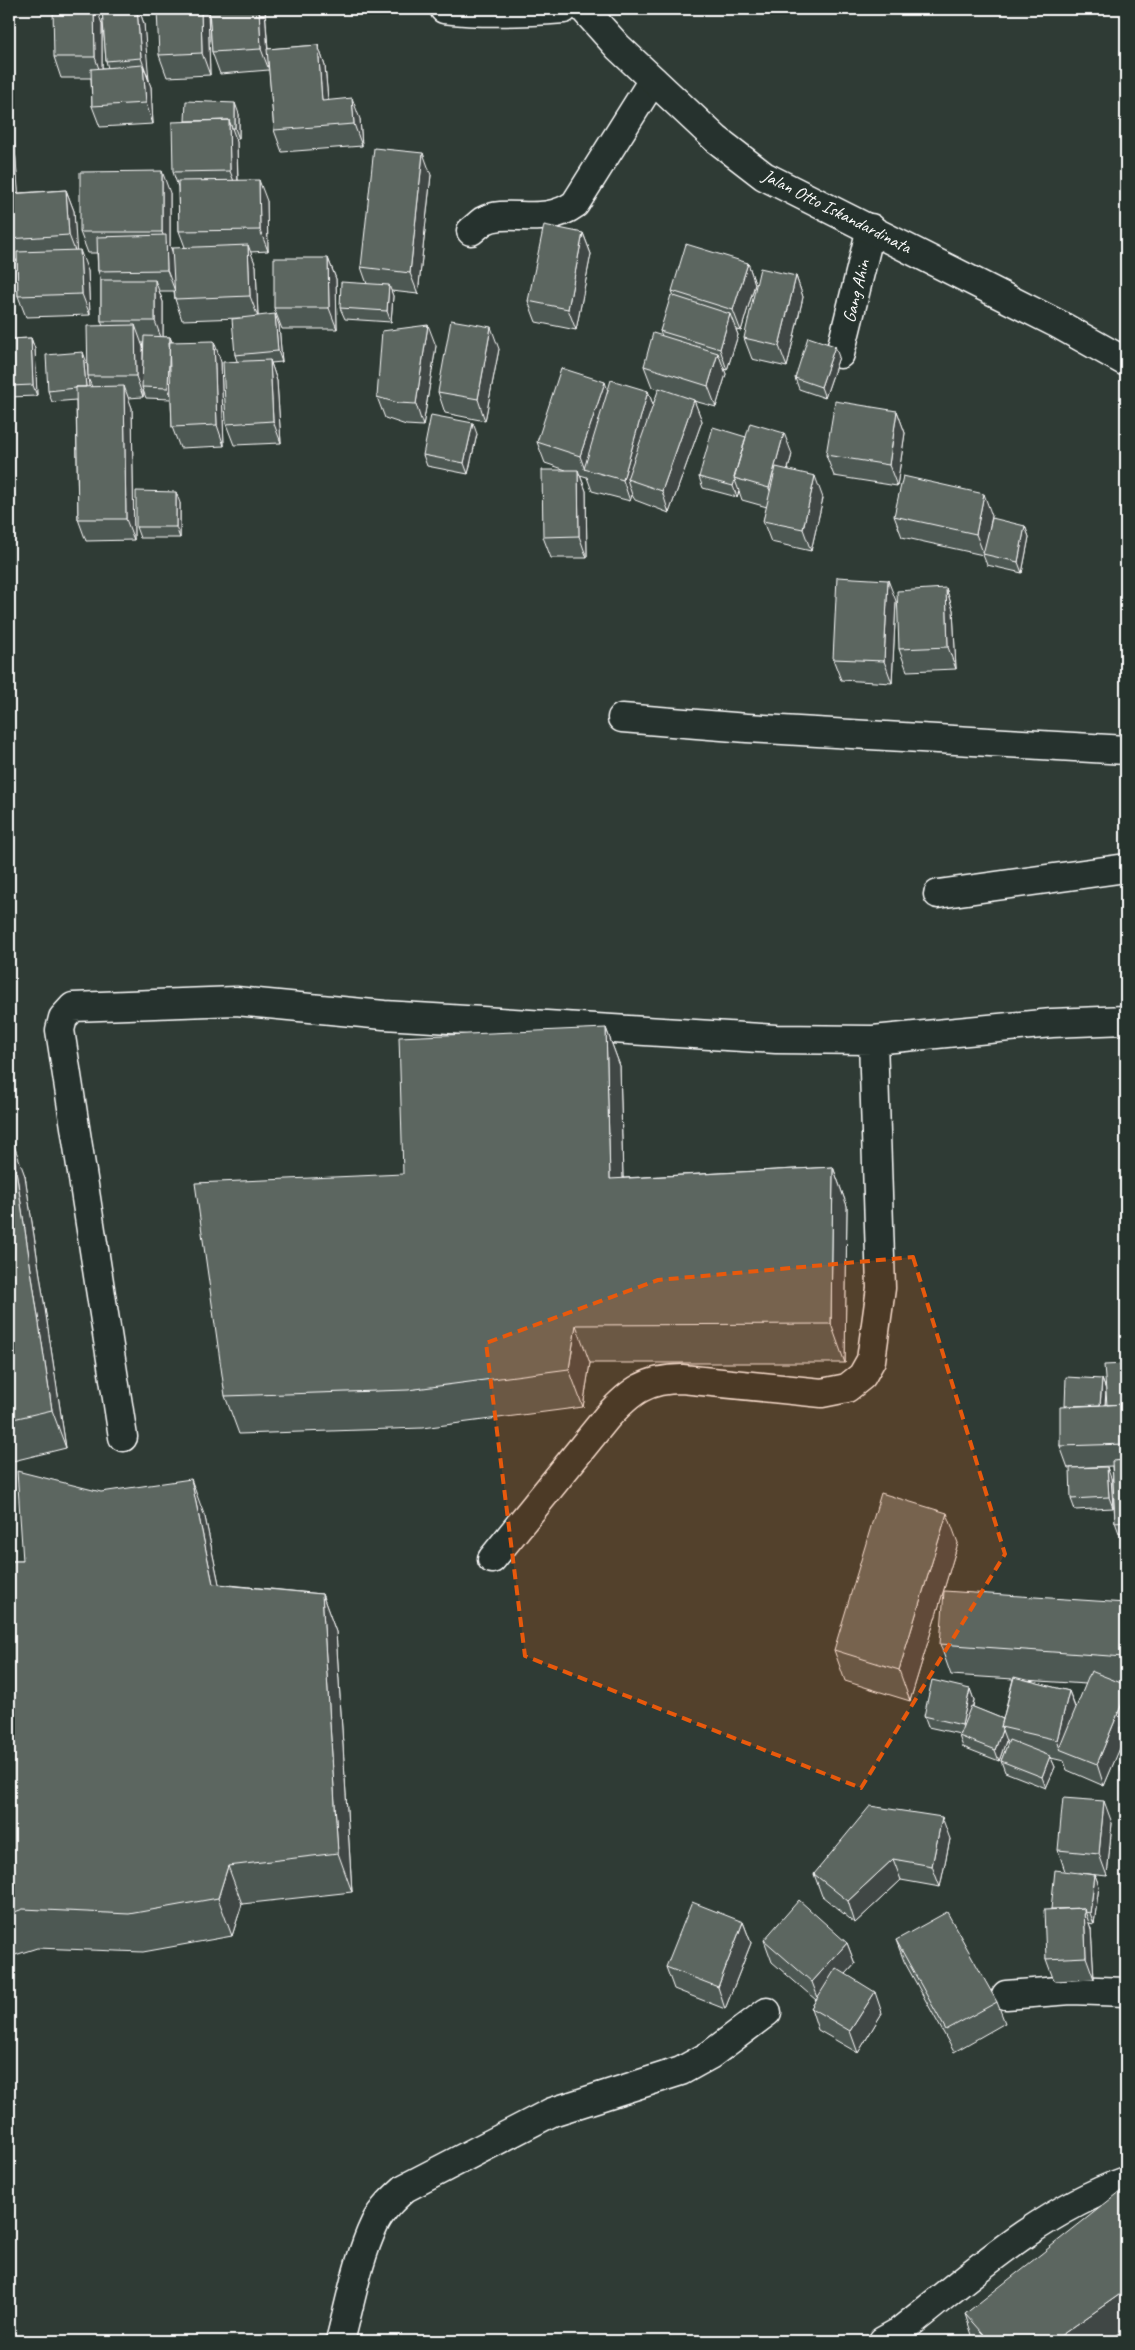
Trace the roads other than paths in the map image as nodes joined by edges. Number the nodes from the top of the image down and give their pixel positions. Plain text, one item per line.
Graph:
1 (444, 9) edge
2 (564, 9) edge
3 (584, 9) edge
4 (653, 80) junction
5 (871, 228) junction
6 (471, 231) dead end
7 (840, 354) dead end
8 (1126, 362) edge
9 (622, 718) dead end
10 (1126, 750) edge
11 (1126, 868) edge
12 (938, 894) dead end
13 (1126, 1020) edge
14 (873, 1040) junction
15 (123, 1437) dead end
16 (492, 1559) dead end
17 (1126, 1992) edge
18 (1006, 1995) dead end
19 (767, 2012) dead end
20 (1126, 2181) edge
21 (897, 2338) edge
22 (340, 2341) edge

1 - 2 street
3 - 4 street, Jalan Otto Iskandardinata
4 - 5 street, Jalan Otto Iskandardinata
4 - 6 street
5 - 7 street, Gang Ahin
5 - 8 street, Jalan Otto Iskandardinata
9 - 10 street
11 - 12 street
13 - 14 street
14 - 15 street
14 - 16 street
17 - 18 street
19 - 22 street
20 - 21 street

